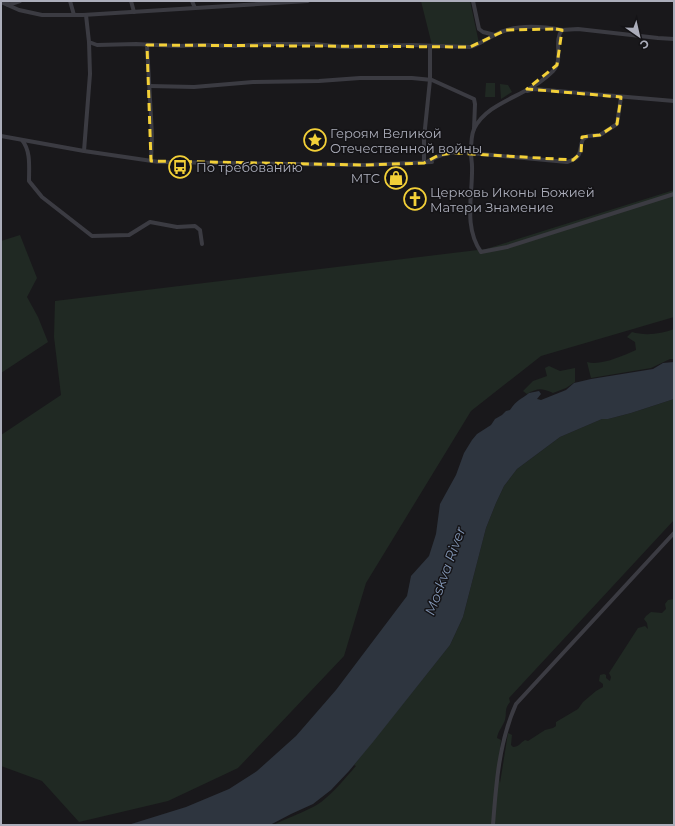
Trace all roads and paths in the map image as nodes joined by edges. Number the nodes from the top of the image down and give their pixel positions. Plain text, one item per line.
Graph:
1 (20, 1) edge
2 (70, 1) edge
3 (131, 1) edge
4 (192, 1) edge
5 (308, 1) edge
6 (473, 1) edge
7 (1, 2) edge
8 (7, 3) edge
9 (252, 3) edge
10 (195, 8) junction
11 (134, 12) junction
12 (74, 15) junction
13 (86, 15) junction
14 (562, 30) junction
15 (495, 34) junction
16 (674, 39) edge
17 (89, 42) junction
18 (147, 45) junction
19 (430, 46) junction
20 (430, 80) junction
21 (150, 86) junction
22 (524, 92) junction
23 (621, 97) junction
24 (674, 101) edge
25 (474, 129) junction
26 (1, 136) edge
27 (22, 139) junction
28 (84, 151) junction
29 (471, 153) junction
30 (151, 161) junction
31 (432, 162) dead end
32 (424, 163) junction
33 (674, 194) edge
34 (202, 244) dead end
35 (674, 534) edge
36 (493, 825) edge

1 - 8 street
2 - 12 street
3 - 11 street
4 - 10 street
5 - 9 street
6 - 15 street
7 - 8 street
8 - 12 street
9 - 10 street
10 - 11 street
11 - 13 street
12 - 13 street
13 - 17 street
14 - 15 street
14 - 16 street
14 - 22 street
15 - 19 street
17 - 18 street
17 - 28 street
18 - 19 street
18 - 21 street
19 - 20 street
20 - 21 street
20 - 25 street
20 - 32 street
21 - 30 street
22 - 23 street
22 - 25 street
23 - 24 street
23 - 29 street
25 - 29 street
26 - 27 street
27 - 28 street
27 - 34 street
28 - 30 street
29 - 32 street
29 - 33 street
30 - 32 street
31 - 32 street
35 - 36 street

